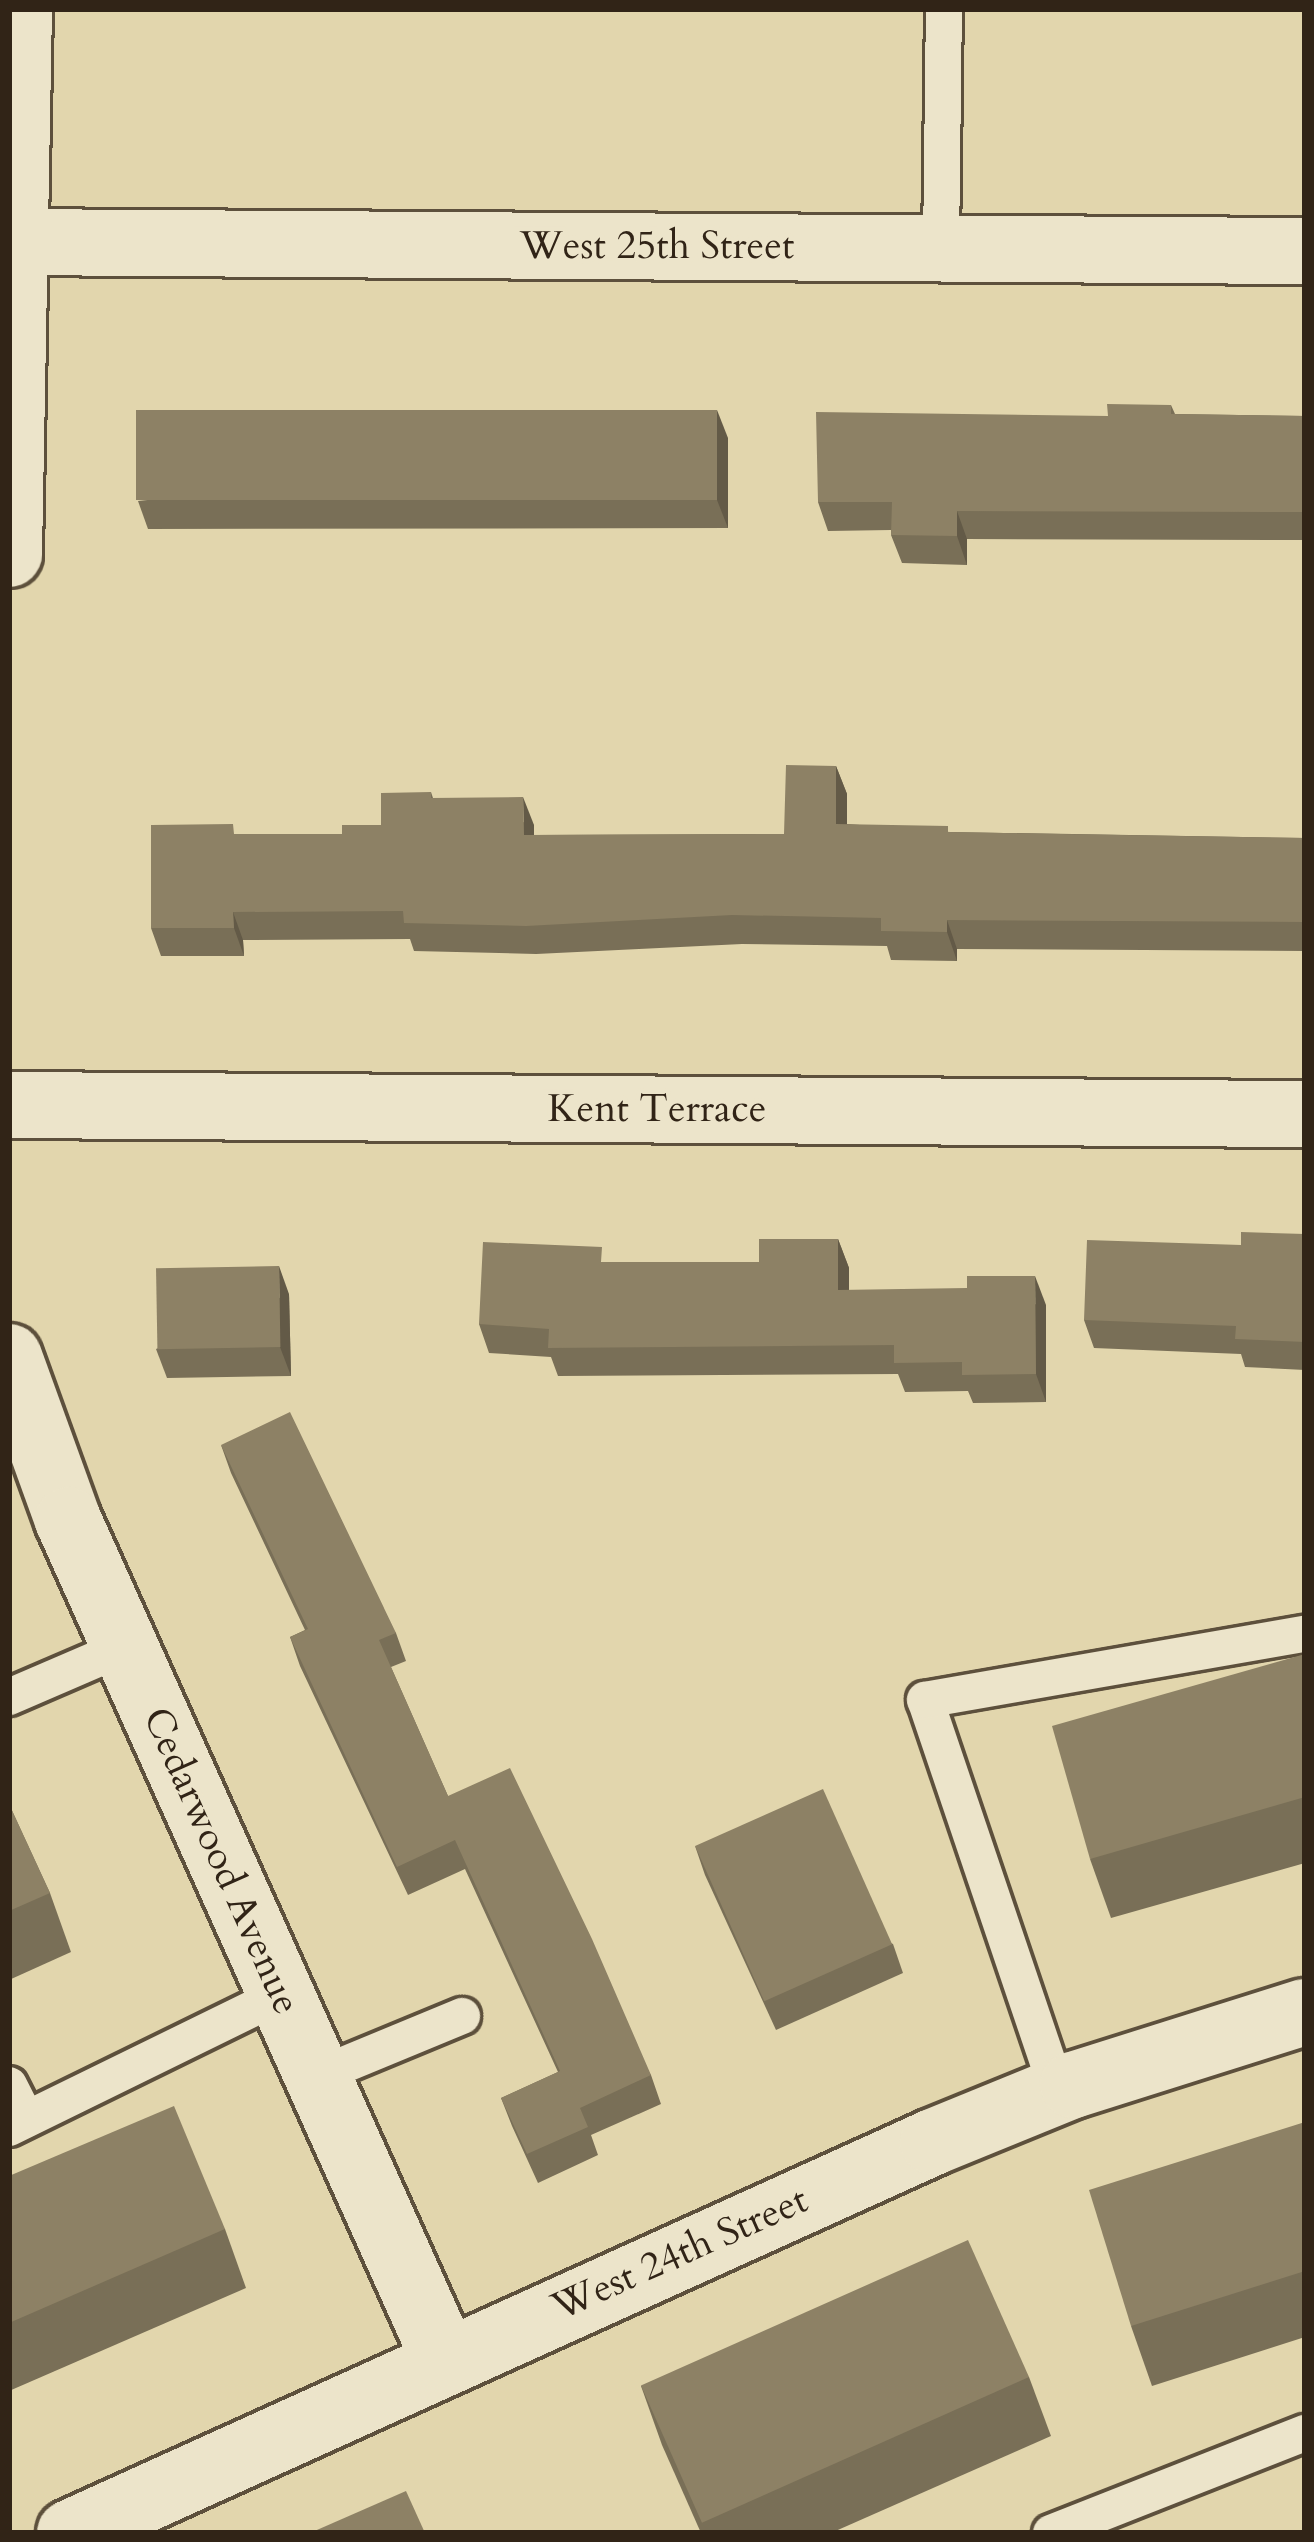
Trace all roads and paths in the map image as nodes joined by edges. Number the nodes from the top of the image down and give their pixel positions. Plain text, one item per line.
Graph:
1 (19, 9) edge
2 (944, 9) edge
3 (12, 242) edge
4 (941, 248) junction
5 (1305, 250) edge
6 (9, 554) edge
7 (9, 1105) edge
8 (1305, 1114) edge
9 (9, 1357) edge
10 (1305, 1634) edge
11 (125, 1647) junction
12 (9, 1697) edge
13 (281, 1995) junction
14 (1305, 2012) edge
15 (462, 2016) dead end
16 (317, 2076) junction
17 (9, 2085) edge
18 (1058, 2092) junction
19 (18, 2123) edge
20 (445, 2360) junction
21 (1305, 2433) edge
22 (70, 2533) edge
23 (1051, 2533) edge

1 - 3 street
2 - 4 lane
3 - 4 street, West 25th Street
3 - 6 street
4 - 5 street, West 25th Street
7 - 8 street, Kent Terrace
9 - 11 street, Cedarwood Avenue
10 - 18 lane
11 - 12 lane
11 - 13 street, Cedarwood Avenue
13 - 16 street, Cedarwood Avenue
13 - 19 lane
14 - 18 street, West 24th Street
15 - 16 lane
16 - 20 street, Cedarwood Avenue
17 - 19 lane
18 - 20 street, West 24th Street
20 - 22 street, West 24th Street
21 - 23 lane

